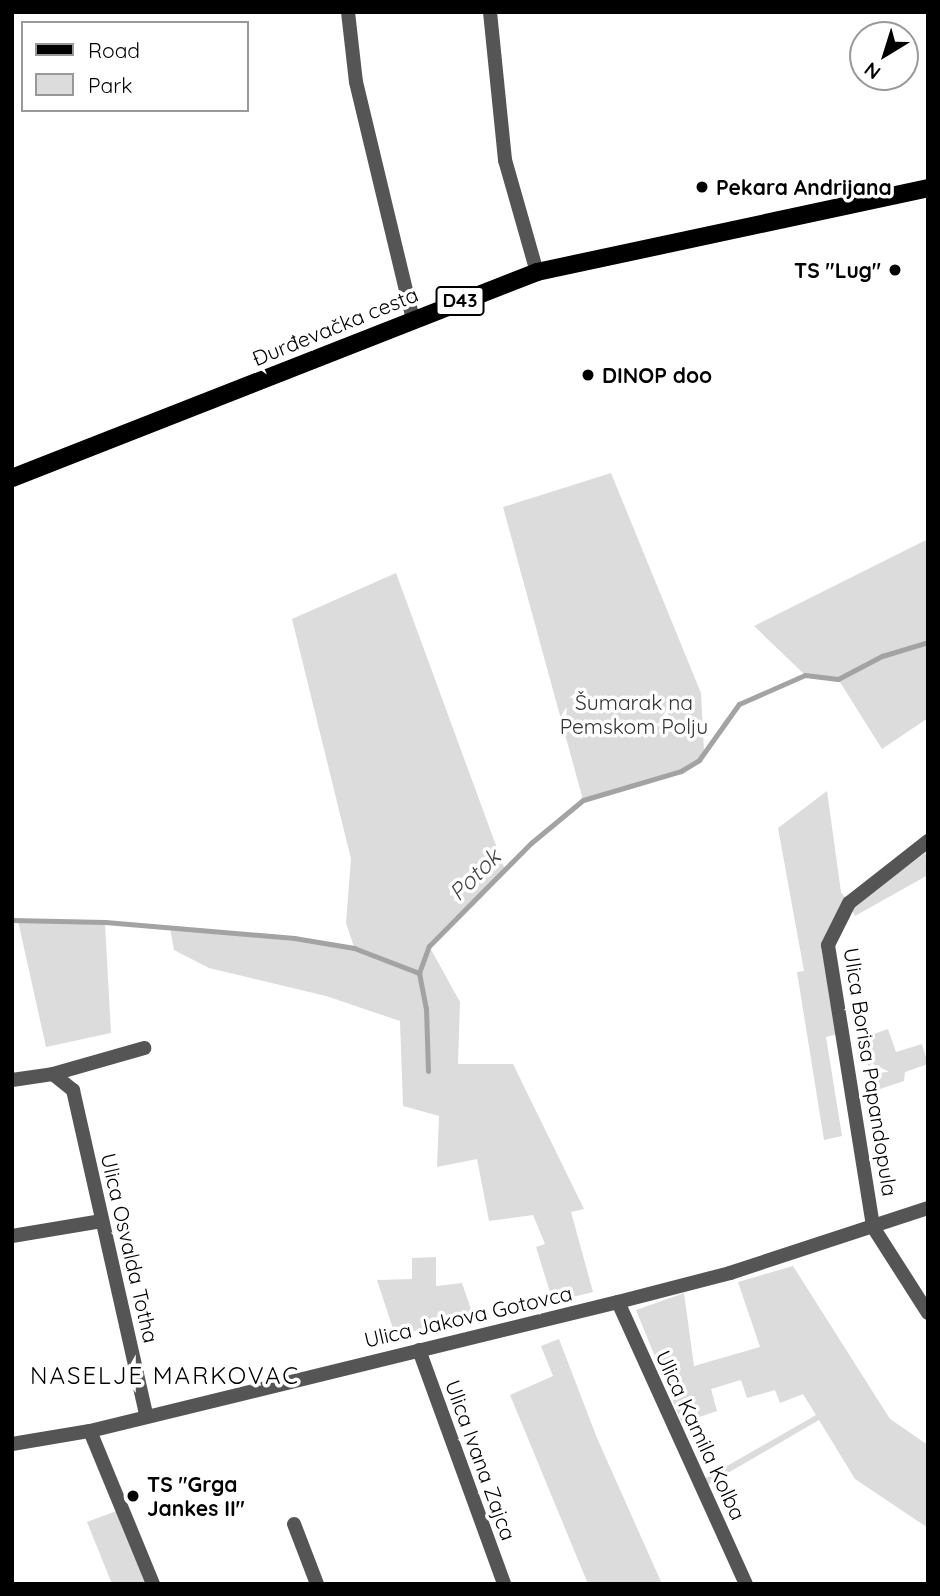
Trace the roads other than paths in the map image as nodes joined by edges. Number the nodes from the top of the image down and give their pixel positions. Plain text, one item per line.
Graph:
1 (348, 12) edge
2 (489, 12) edge
3 (928, 188) edge
4 (537, 272) junction
5 (413, 319) junction
6 (12, 478) edge
7 (928, 841) edge
8 (144, 1048) dead end
9 (53, 1074) junction
10 (12, 1080) edge
11 (928, 1208) edge
12 (102, 1221) junction
13 (873, 1227) junction
14 (12, 1236) edge
15 (618, 1303) junction
16 (928, 1313) edge
17 (419, 1350) junction
18 (146, 1415) junction
19 (90, 1431) junction
20 (12, 1444) edge
21 (294, 1524) dead end
22 (153, 1584) edge
23 (317, 1584) edge
24 (504, 1584) edge
25 (746, 1584) edge

1 - 5 street
2 - 4 street
3 - 4 main road, Đurđevačka cesta / D43
4 - 5 main road, Đurđevačka cesta / D43
5 - 6 main road, Đurđevačka cesta / D43
7 - 13 street, Ulica Borisa Papandopula
8 - 9 street
9 - 10 street
9 - 12 street, Ulica Osvalda Totha
11 - 13 street, Ulica Jakova Gotovca
12 - 14 street
12 - 18 street, Ulica Osvalda Totha
13 - 15 street, Ulica Jakova Gotovca
13 - 16 street
15 - 17 street, Ulica Jakova Gotovca
15 - 25 street, Ulica Kamila Kolba
17 - 18 street, Ulica Jakova Gotovca
17 - 24 street, Ulica Ivana Zajca
18 - 19 street, Ulica Jakova Gotovca
19 - 20 street, Ulica Jakova Gotovca
19 - 22 street
21 - 23 street

